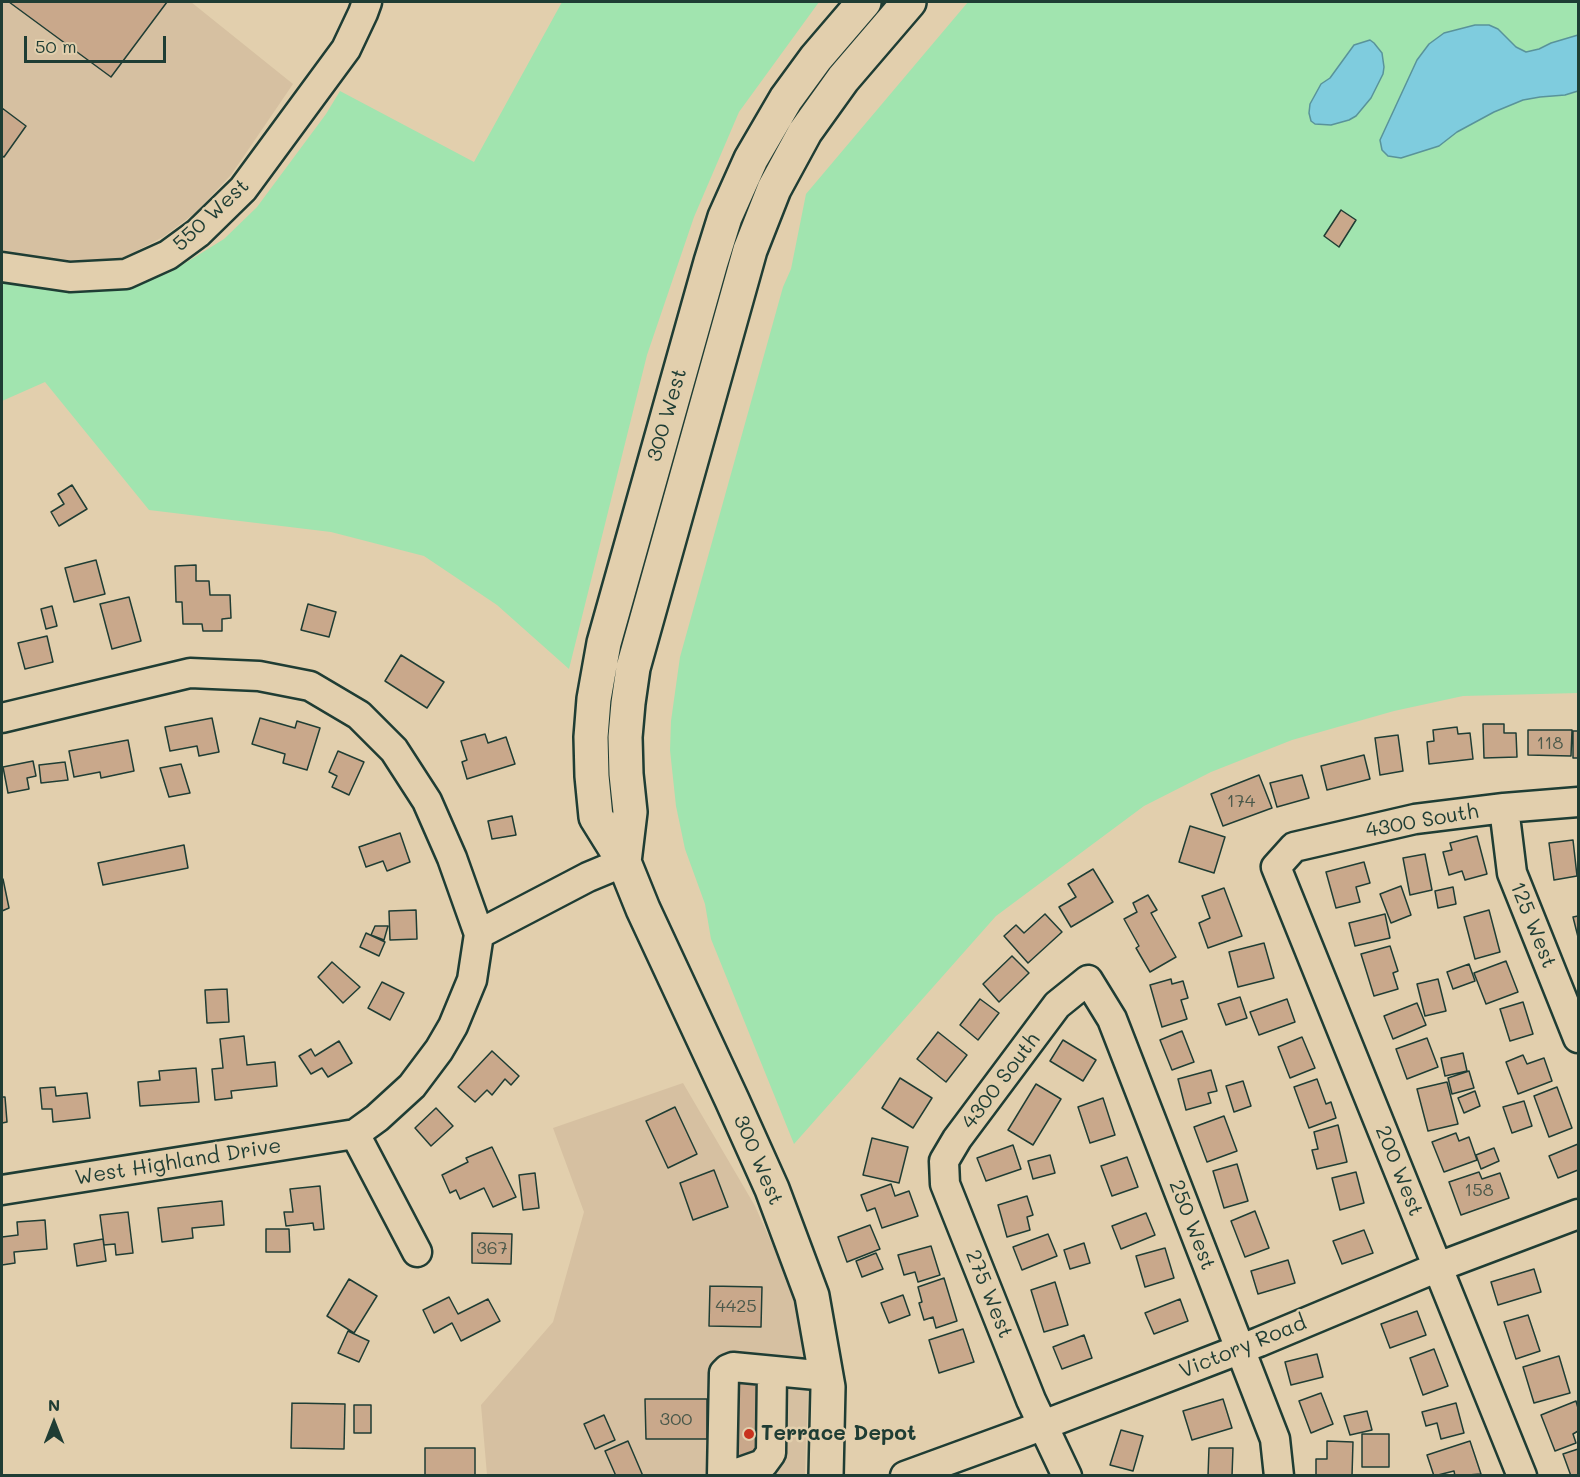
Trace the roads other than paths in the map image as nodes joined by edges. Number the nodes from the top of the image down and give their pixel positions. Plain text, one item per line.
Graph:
1 (367, 2) edge
2 (864, 2) edge
3 (909, 2) edge
4 (2, 267) edge
5 (2, 718) edge
6 (1578, 802) edge
7 (1504, 808) junction
8 (624, 862) junction
9 (1276, 867) joint
10 (479, 934) junction
11 (1088, 980) joint
12 (1578, 1038) edge
13 (355, 1134) junction
14 (944, 1161) joint
15 (2, 1190) edge
16 (1578, 1214) edge
17 (417, 1252) dead end
18 (1437, 1267) junction
19 (1239, 1349) junction
20 (772, 1371) junction
21 (828, 1376) junction
22 (1044, 1425) junction
23 (722, 1476) edge
24 (729, 1476) edge
25 (826, 1476) edge
26 (905, 1476) edge
27 (1067, 1476) edge
28 (1279, 1476) edge
29 (1522, 1476) edge

1 - 4 street, 550 West
2 - 8 main road, 300 West
3 - 8 main road, 300 West
5 - 10 street
6 - 7 street, 4300 South
7 - 9 street, 4300 South
7 - 12 street, 125 West
8 - 10 street
8 - 21 main road, 300 West
9 - 18 street, 200 West
10 - 13 street, West Highland Drive
11 - 14 street, 4300 South
11 - 19 street, 250 West
13 - 15 street, West Highland Drive
13 - 17 street
14 - 22 street, 275 West
16 - 18 street, Victory Road
18 - 19 street, Victory Road
18 - 29 street, 200 West
19 - 22 street, Victory Road
19 - 28 street, 250 West
20 - 21 street
20 - 23 street
20 - 24 street
21 - 25 main road, 300 West
22 - 26 street, Victory Road
22 - 27 street, 275 West

